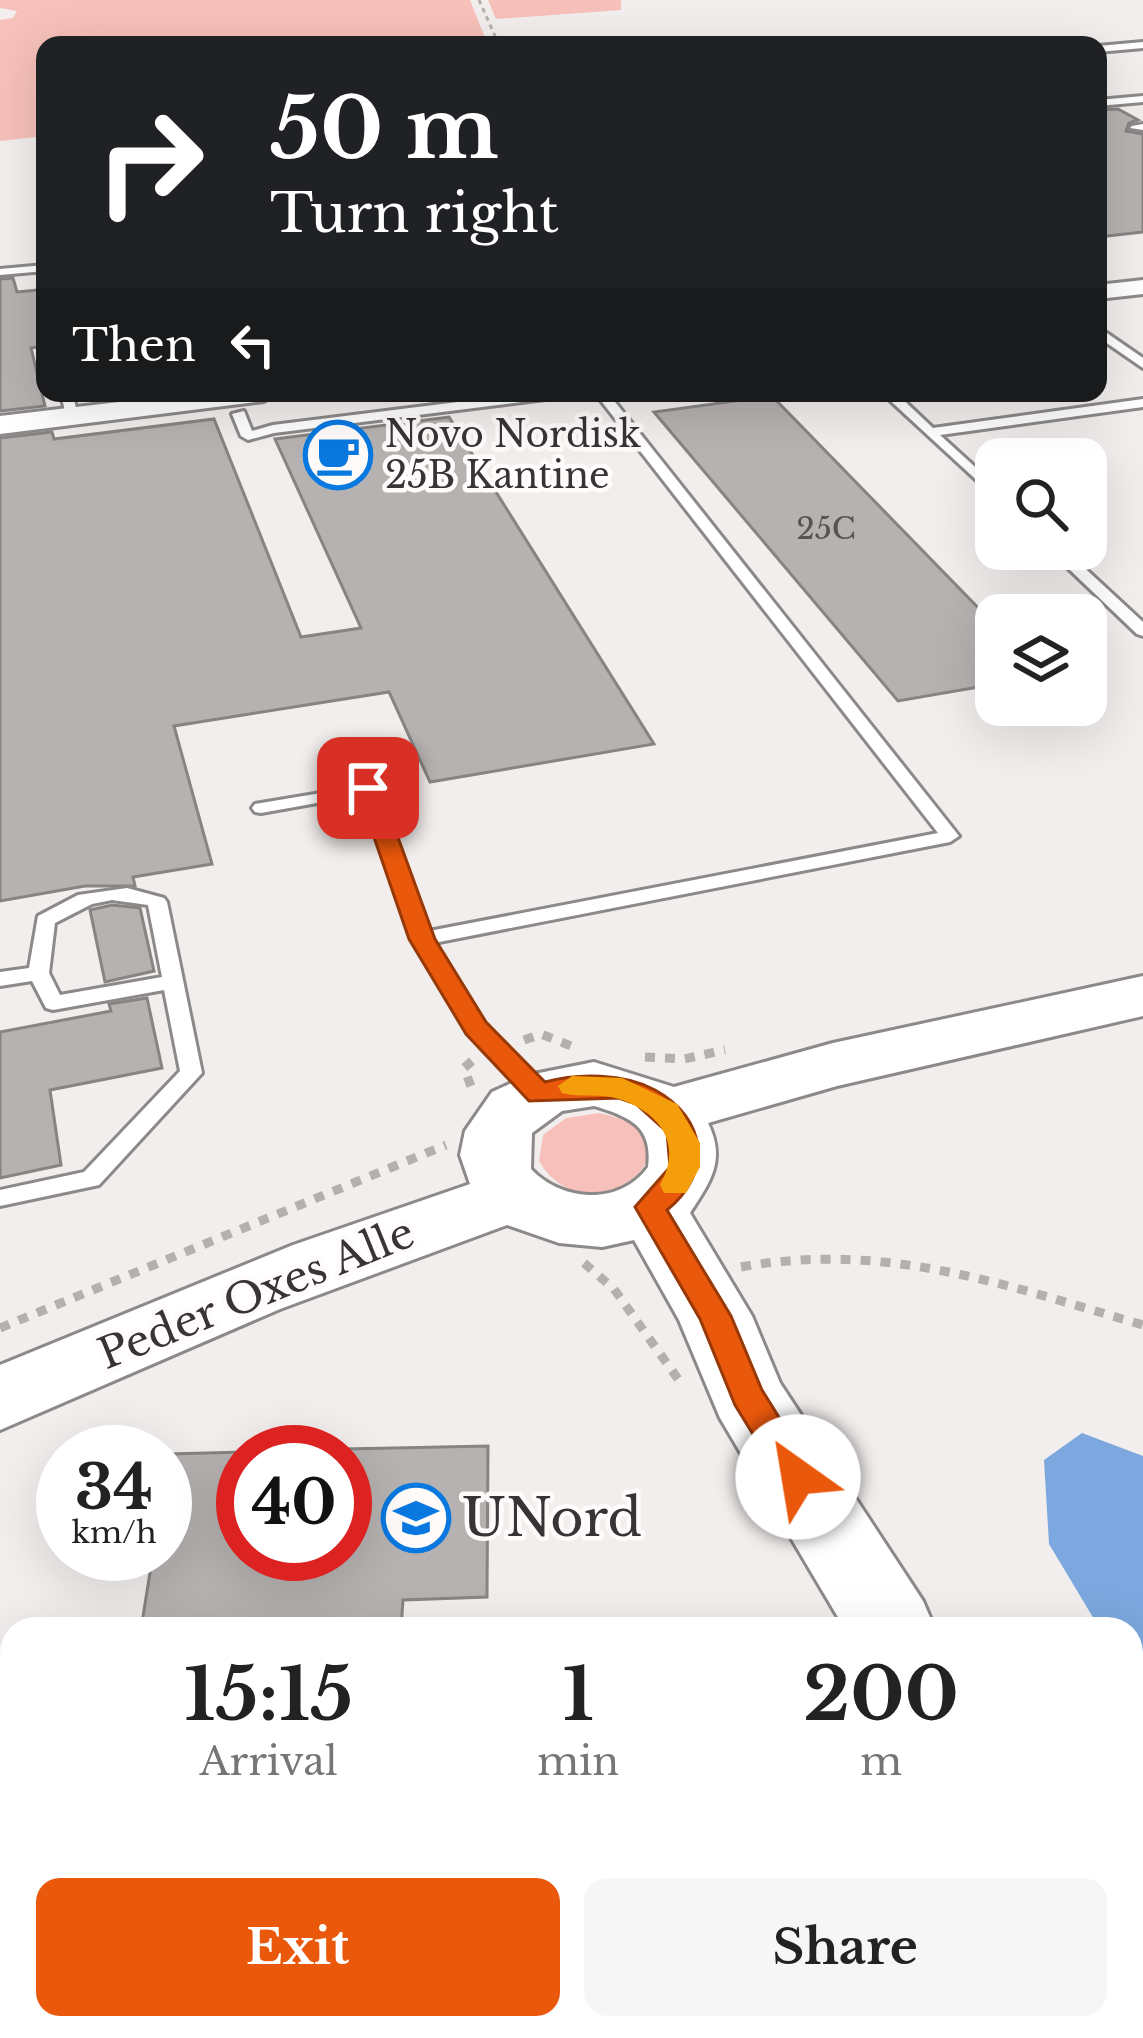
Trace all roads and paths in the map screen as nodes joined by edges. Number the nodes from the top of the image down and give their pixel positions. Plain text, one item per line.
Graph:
1 (479, 0) edge
2 (495, 36) edge
3 (1143, 45) edge
4 (1107, 48) edge
5 (1143, 99) edge
6 (1107, 102) edge
7 (36, 269) edge
8 (20, 270) junction
9 (0, 272) edge
10 (1143, 286) edge
11 (26, 289) dead end
12 (1107, 291) edge
13 (1107, 338) edge
14 (1143, 364) edge
15 (118, 402) edge
16 (490, 402) edge
17 (608, 402) edge
18 (897, 402) edge
19 (1143, 404) edge
20 (70, 405) edge
21 (239, 414) dead end
22 (0, 425) edge
23 (930, 433) junction
24 (975, 475) edge
25 (1078, 570) edge
26 (1143, 631) edge
27 (261, 808) dead end
28 (422, 939) junction
29 (39, 973) junction
30 (0, 979) edge
31 (172, 982) junction
32 (1143, 996) edge
33 (539, 1094) junction
34 (676, 1127) junction
35 (505, 1180) junction
36 (0, 1198) edge
37 (612, 1228) junction
38 (658, 1292) junction
39 (1143, 1325) edge
40 (0, 1354) edge
41 (717, 1395) junction
42 (0, 1399) edge
43 (883, 1617) edge

1 - 2 path
3 - 4 lane
5 - 6 lane
7 - 8 lane
8 - 9 lane
8 - 11 lane
10 - 12 street
13 - 14 lane
15 - 20 street
16 - 21 lane
17 - 28 lane
18 - 23 lane
19 - 23 lane
20 - 22 street
23 - 24 lane
25 - 26 lane
27 - 28 lane
28 - 33 lane
29 - 30 lane
29 - 31 lane
29 - 31 lane
31 - 36 lane
32 - 34 street
33 - 34 street
33 - 35 street
34 - 37 street
35 - 37 street
35 - 40 street, Peder Oxes Alle
35 - 42 street, Peder Oxes Alle
37 - 38 street
37 - 38 path
38 - 39 path
38 - 41 path
38 - 41 street
41 - 43 street

